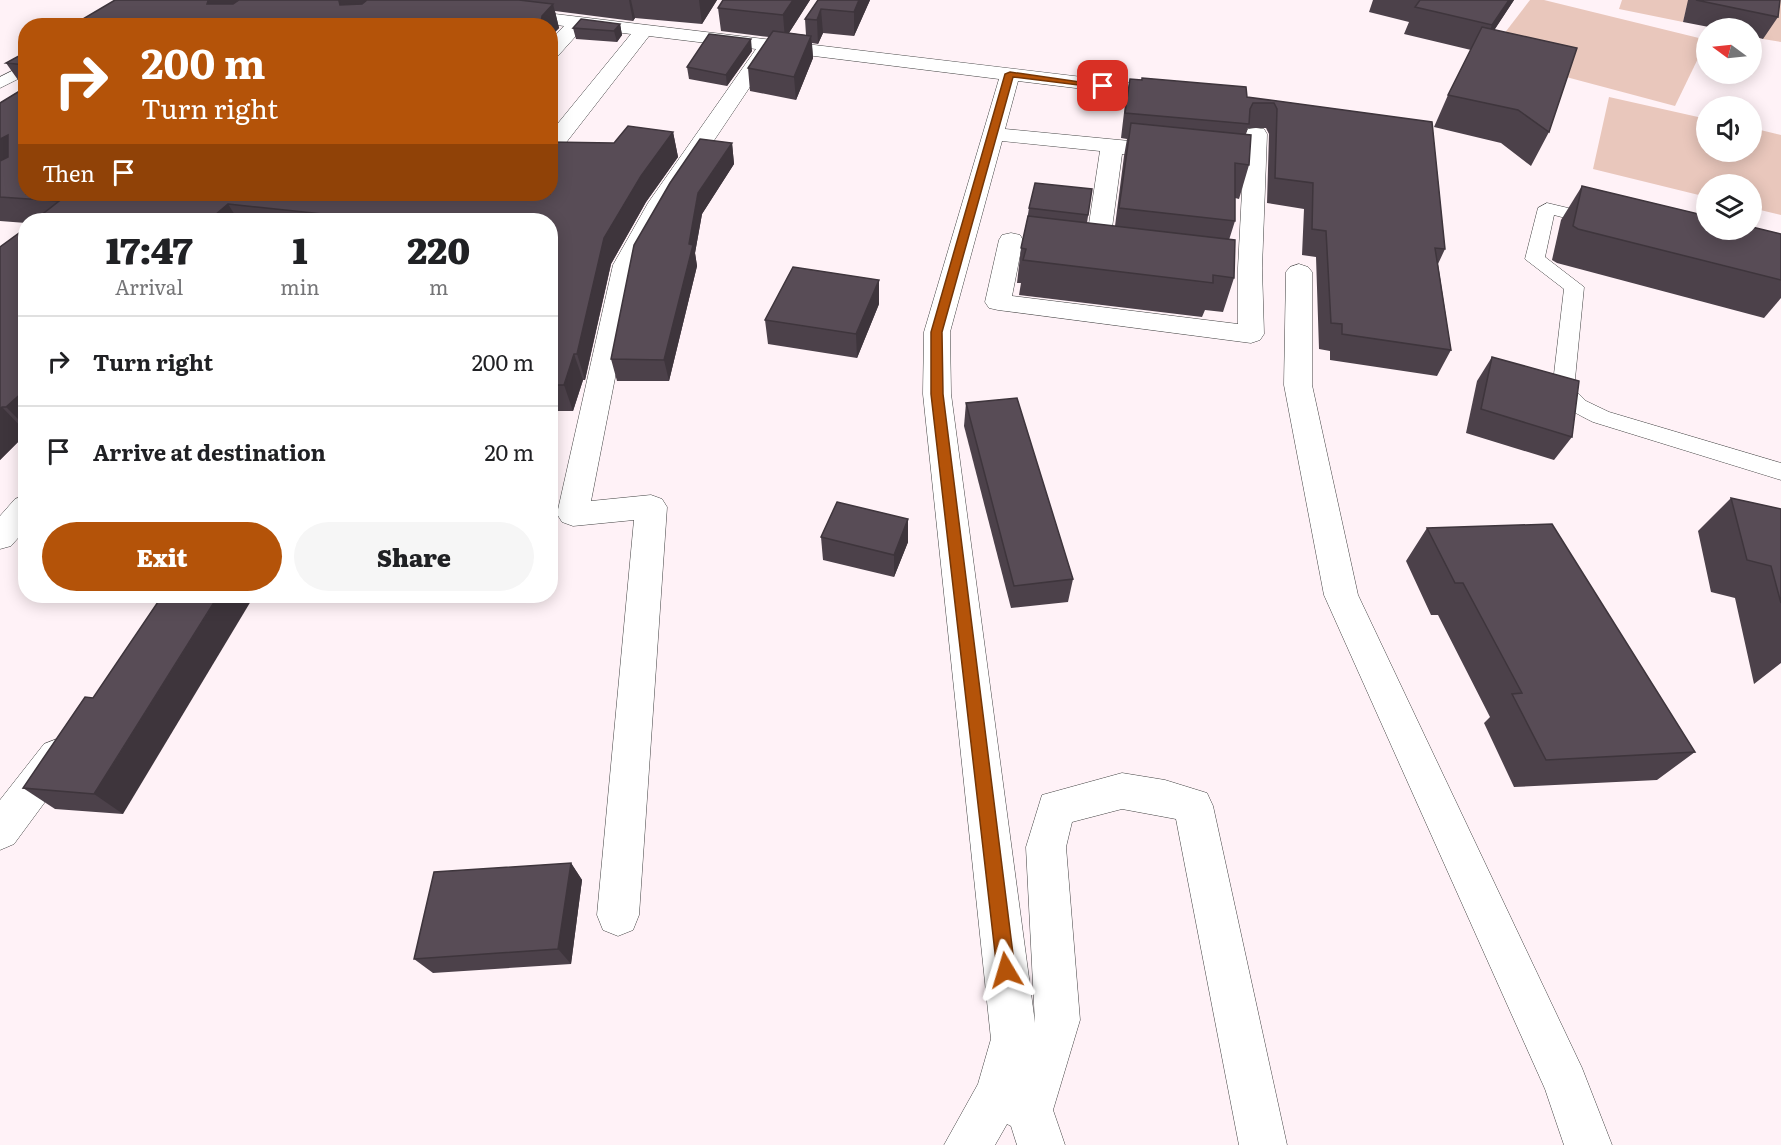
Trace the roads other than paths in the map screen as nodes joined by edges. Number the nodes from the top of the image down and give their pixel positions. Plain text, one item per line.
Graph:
1 (496, 14) edge
2 (537, 18) edge
3 (717, 19) edge
4 (558, 20) edge
5 (578, 22) junction
6 (804, 29) edge
7 (643, 31) junction
8 (705, 38) junction
9 (558, 44) edge
10 (780, 46) junction
11 (18, 73) edge
12 (1010, 74) junction
13 (0, 83) edge
14 (1196, 97) edge
15 (993, 134) junction
16 (1256, 134) dead end
17 (558, 138) edge
18 (1112, 146) junction
19 (1194, 154) edge
20 (1614, 225) edge
21 (965, 234) junction
22 (1098, 250) edge
23 (1299, 272) dead end
24 (1781, 472) edge
25 (18, 516) edge
26 (0, 537) edge
27 (78, 729) edge
28 (0, 831) edge
29 (618, 915) dead end
30 (1023, 1116) edge
31 (968, 1145) edge
32 (1263, 1145) edge
33 (1588, 1145) edge

1 - 2 street
3 - 8 street
4 - 5 street
5 - 7 street
5 - 9 street
6 - 10 street
7 - 8 street
7 - 17 street
8 - 10 street
10 - 12 street
10 - 29 street
11 - 13 lane
12 - 14 street
12 - 15 street
15 - 18 street
15 - 21 street
16 - 21 street
18 - 19 street
18 - 22 street
20 - 24 lane
21 - 30 street
23 - 33 street
25 - 26 street
27 - 28 street
30 - 31 street
30 - 32 street

